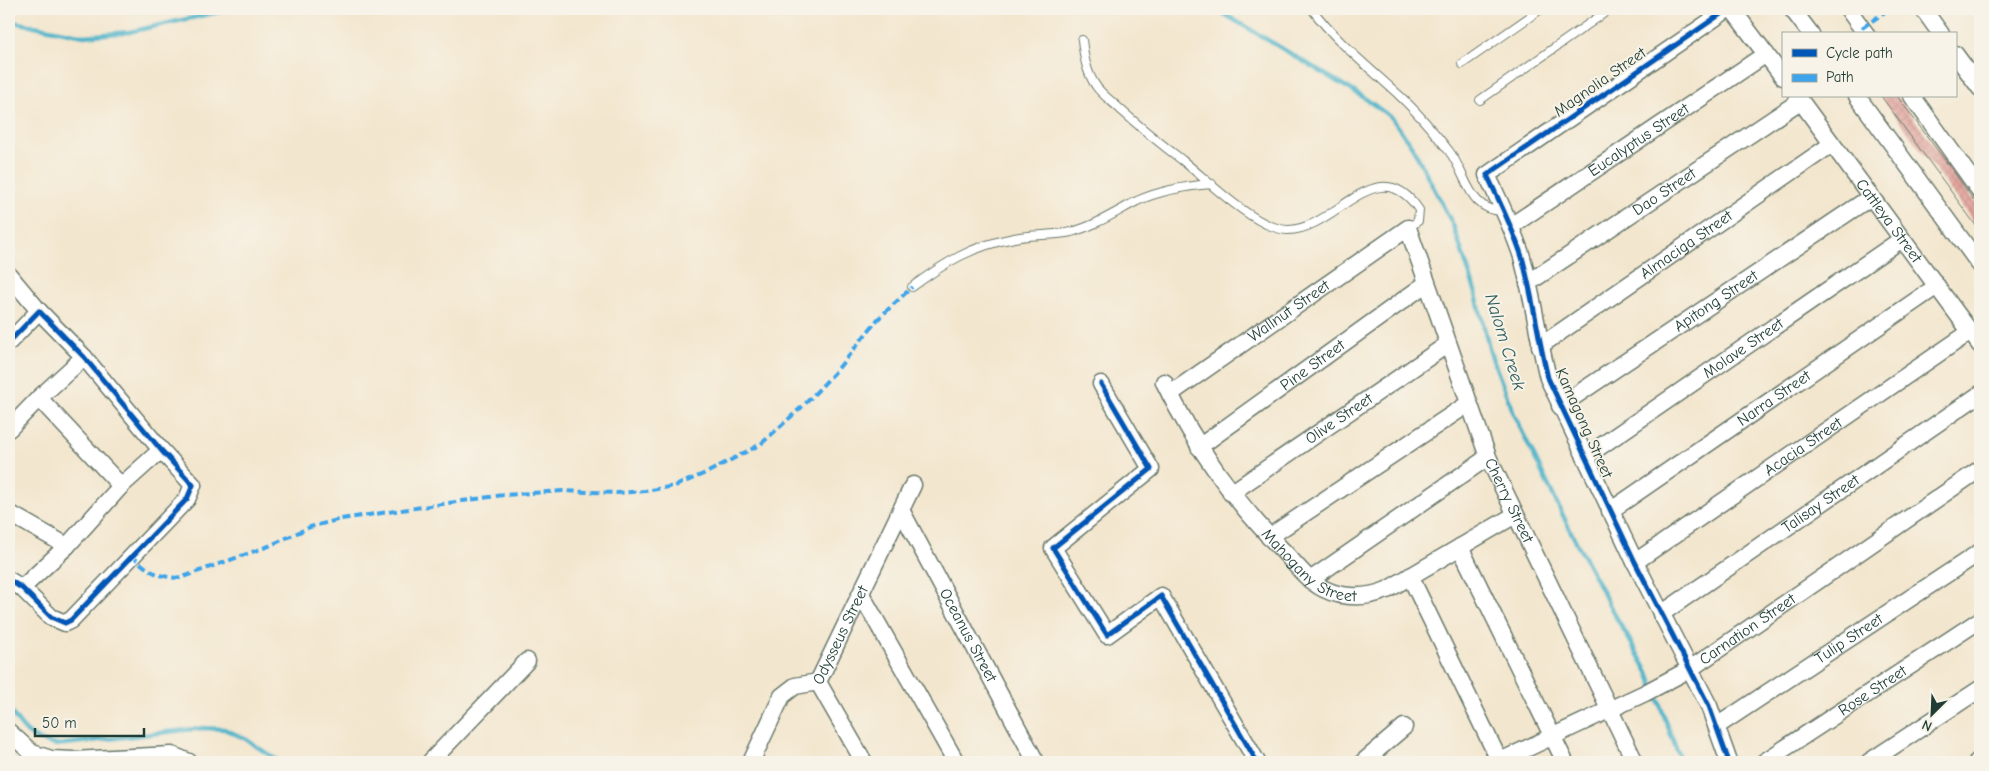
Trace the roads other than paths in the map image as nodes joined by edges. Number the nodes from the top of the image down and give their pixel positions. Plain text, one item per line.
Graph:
1 (1312, 9) edge
2 (1541, 9) edge
3 (1610, 9) edge
4 (1728, 9) edge
5 (1732, 9) edge
6 (1792, 9) edge
7 (1848, 9) edge
8 (1922, 9) edge
9 (1809, 32) edge
10 (1865, 32) edge
11 (1939, 32) edge
12 (1082, 40) dead end
13 (1766, 54) junction
14 (1956, 55) edge
15 (1462, 64) dead end
16 (1782, 76) edge
17 (1980, 88) edge
18 (1858, 98) edge
19 (1913, 98) edge
20 (1799, 99) edge
21 (1480, 100) dead end
22 (1832, 144) junction
23 (1487, 175) joint
24 (1212, 184) junction
25 (1980, 191) edge
26 (1871, 197) junction
27 (1504, 211) junction
28 (1511, 226) junction
29 (1408, 228) junction
30 (1902, 239) junction
31 (1980, 265) edge
32 (9, 276) edge
33 (1427, 283) junction
34 (1528, 284) junction
35 (1937, 286) junction
36 (912, 287) dead end
37 (39, 311) junction
38 (1970, 332) junction
39 (9, 342) edge
40 (1448, 344) junction
41 (1980, 345) edge
42 (1540, 346) junction
43 (84, 357) junction
44 (1101, 384) dead end
45 (1167, 388) joint
46 (1980, 394) edge
47 (39, 398) junction
48 (1468, 404) junction
49 (1560, 406) junction
50 (9, 429) edge
51 (1199, 447) junction
52 (162, 450) junction
53 (1488, 457) junction
54 (1585, 457) junction
55 (1980, 469) edge
56 (913, 485) dead end
57 (121, 486) junction
58 (1231, 493) junction
59 (901, 510) junction
60 (1610, 510) junction
61 (9, 513) edge
62 (1515, 515) junction
63 (1269, 537) junction
64 (67, 546) junction
65 (1460, 547) junction
66 (1980, 552) edge
67 (1635, 562) junction
68 (1410, 576) junction
69 (1310, 580) junction
70 (15, 584) edge
71 (861, 594) junction
72 (1661, 614) junction
73 (1980, 620) edge
74 (527, 661) dead end
75 (1690, 669) junction
76 (818, 682) junction
77 (1980, 689) edge
78 (1609, 710) junction
79 (1717, 726) junction
80 (1404, 727) dead end
81 (9, 732) edge
82 (1552, 736) junction
83 (858, 759) edge
84 (1980, 760) edge
85 (188, 762) edge
86 (430, 762) edge
87 (751, 762) edge
88 (956, 762) edge
89 (1036, 762) edge
90 (1257, 762) edge
91 (1363, 762) edge
92 (1500, 762) edge
93 (1565, 762) edge
94 (1635, 762) edge
95 (1729, 762) edge
96 (1764, 762) edge
97 (1869, 762) edge
98 (1977, 762) edge

1 - 27 lane
2 - 15 lane
3 - 21 lane
4 - 23 street, Magnolia Street
5 - 13 street
6 - 9 street
7 - 10 street
8 - 11 street
12 - 24 lane
13 - 16 street
13 - 28 street, Eucalyptus Street
14 - 17 street
18 - 31 street
19 - 25 street
20 - 22 street, Cattleya Street
20 - 34 street, Dao Street
22 - 26 street, Cattleya Street
22 - 42 street, Almaciga Street
23 - 27 street, Kamagong Street
24 - 29 lane
24 - 36 lane
26 - 30 street, Cattleya Street
26 - 49 street, Apitong Street
27 - 28 street, Kamagong Street
28 - 34 street, Kamagong Street
29 - 33 street, Cherry Street
29 - 45 street, Wallnut Street
30 - 35 street, Cattleya Street
30 - 54 street, Molave Street
32 - 37 street
33 - 40 street, Cherry Street
33 - 51 street, Pine Street
34 - 42 street, Kamagong Street
35 - 38 street, Cattleya Street
35 - 60 street, Narra Street
37 - 39 street
37 - 43 street
38 - 41 street, Cattleya Street
38 - 67 street, Acacia Street
40 - 48 street, Cherry Street
40 - 58 street, Olive Street
42 - 49 street, Kamagong Street
43 - 47 street
43 - 52 street
44 - 90 street
45 - 51 street, Mahogany Street
46 - 72 street, Talisay Street
47 - 50 street
47 - 57 street
48 - 53 street, Cherry Street
48 - 63 street
49 - 54 street, Kamagong Street
51 - 58 street, Mahogany Street
52 - 57 street
52 - 70 street
53 - 62 street, Cherry Street
53 - 69 street
54 - 60 street, Kamagong Street
55 - 75 street, Carnation Street
56 - 59 street, Odysseus Street
57 - 64 street
58 - 63 street, Mahogany Street
59 - 71 street, Odysseus Street
59 - 89 street, Oceanus Street
60 - 67 street, Kamagong Street
61 - 64 street
62 - 65 street, Mahogany Street
62 - 78 street, Cherry Street
63 - 69 street, Mahogany Street
64 - 70 street
65 - 68 street, Mahogany Street
65 - 82 street
66 - 79 street, Tulip Street
67 - 72 street, Kamagong Street
68 - 69 street, Mahogany Street
68 - 92 street
71 - 76 street, Odysseus Street
71 - 88 street
72 - 75 street, Kamagong Street
73 - 96 street, Rose Street
74 - 86 street
75 - 78 street, Carnation Street
75 - 79 street, Kamagong Street
76 - 83 street
76 - 87 street, Odysseus Street
77 - 97 street
78 - 82 street, Carnation Street
78 - 94 street, Cherry Street
79 - 95 street, Kamagong Street
80 - 91 street
81 - 85 street
82 - 92 street, Carnation Street
82 - 93 street
84 - 98 street

